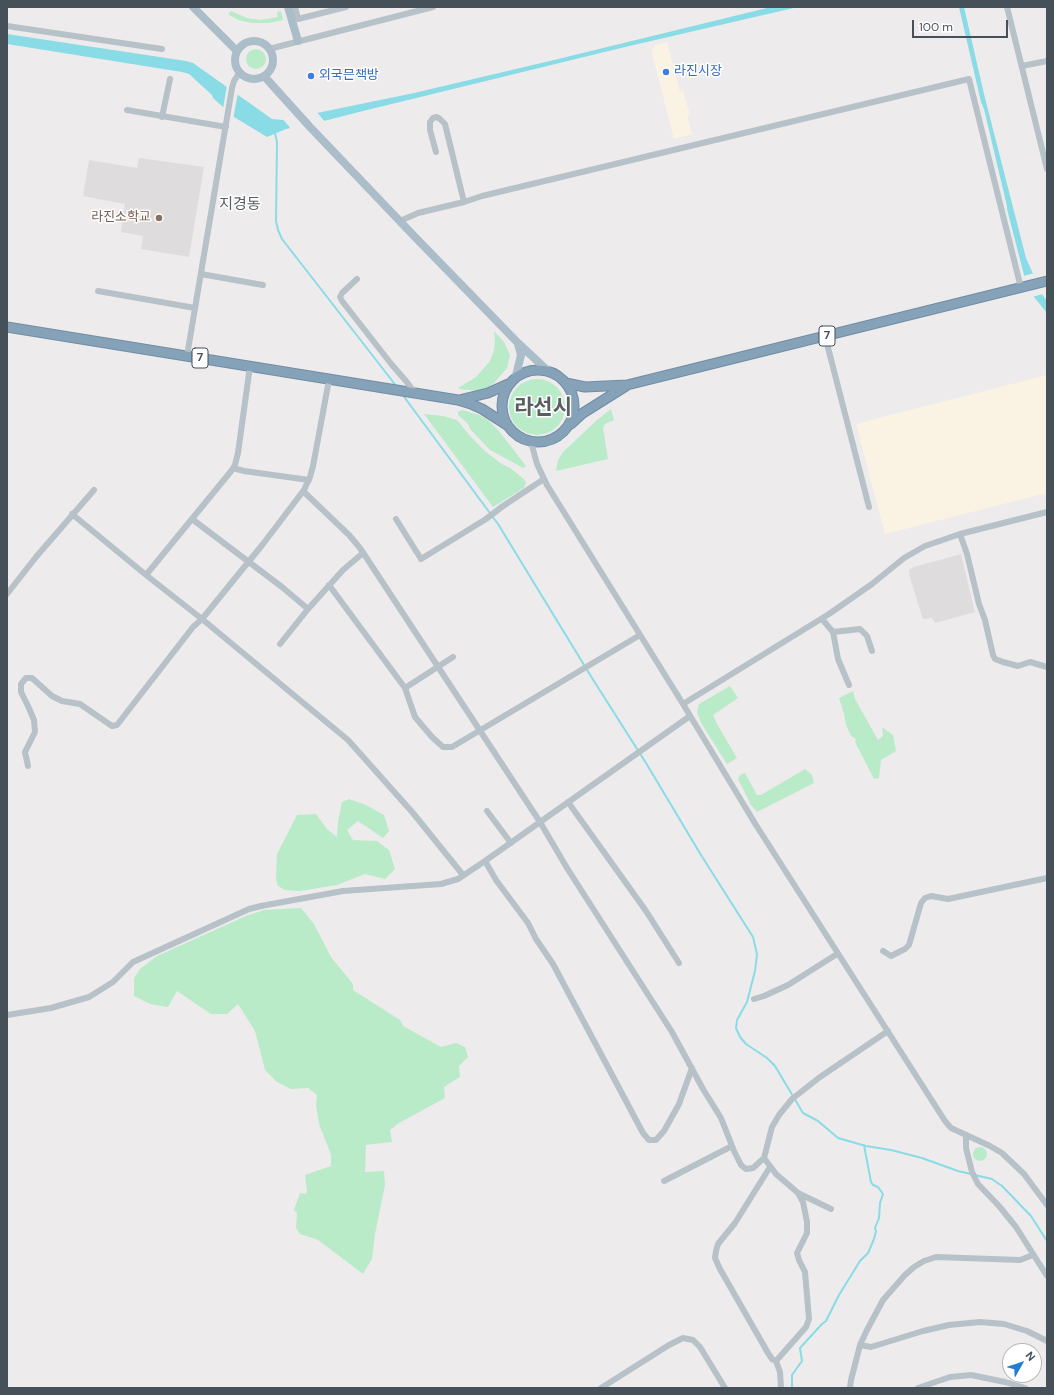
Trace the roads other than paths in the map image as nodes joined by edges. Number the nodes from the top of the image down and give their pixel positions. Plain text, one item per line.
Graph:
1 (193, 7) edge
2 (288, 7) edge
3 (294, 7) edge
4 (346, 7) edge
5 (434, 7) edge
6 (1007, 7) edge
7 (417, 9) edge
8 (7, 26) edge
9 (298, 41) junction
10 (162, 49) dead end
11 (269, 49) junction
12 (237, 51) junction
13 (1047, 61) edge
14 (1022, 66) junction
15 (240, 72) junction
16 (264, 76) junction
17 (170, 79) dead end
18 (127, 110) dead end
19 (162, 116) junction
20 (226, 127) junction
21 (436, 152) dead end
22 (1047, 169) edge
23 (464, 202) junction
24 (400, 221) junction
25 (201, 274) junction
26 (357, 279) dead end
27 (1043, 282) edge
28 (263, 285) dead end
29 (1024, 287) junction
30 (98, 291) dead end
31 (195, 308) junction
32 (7, 327) edge
33 (825, 336) junction
34 (518, 343) junction
35 (187, 356) junction
36 (250, 366) junction
37 (548, 371) junction
38 (516, 376) junction
39 (329, 380) junction
40 (566, 383) junction
41 (508, 384) junction
42 (627, 385) junction
43 (412, 393) junction
44 (458, 400) junction
45 (507, 425) junction
46 (568, 427) junction
47 (532, 442) junction
48 (233, 468) junction
49 (544, 479) junction
50 (308, 480) junction
51 (94, 490) dead end
52 (303, 491) junction
53 (869, 507) dead end
54 (1047, 512) edge
55 (72, 514) junction
56 (192, 519) junction
57 (396, 519) dead end
58 (960, 534) junction
59 (363, 553) junction
60 (248, 562) junction
61 (146, 575) junction
62 (329, 585) junction
63 (7, 594) edge
64 (308, 610) junction
65 (202, 619) junction
66 (822, 619) junction
67 (833, 632) junction
68 (640, 634) junction
69 (280, 644) dead end
70 (872, 651) dead end
71 (453, 657) dead end
72 (437, 667) junction
73 (1047, 667) edge
74 (849, 685) dead end
75 (405, 688) junction
76 (683, 704) junction
77 (690, 716) junction
78 (479, 730) junction
79 (28, 766) dead end
80 (568, 802) junction
81 (488, 811) dead end
82 (540, 822) junction
83 (511, 843) junction
84 (485, 861) junction
85 (463, 876) junction
86 (1047, 878) edge
87 (882, 951) dead end
88 (838, 954) junction
89 (679, 963) dead end
90 (754, 999) dead end
91 (7, 1015) edge
92 (888, 1031) junction
93 (692, 1068) junction
94 (966, 1135) junction
95 (732, 1146) junction
96 (764, 1158) junction
97 (770, 1167) junction
98 (664, 1181) dead end
99 (798, 1193) junction
100 (1046, 1201) edge
101 (831, 1209) dead end
102 (1034, 1255) junction
103 (1047, 1276) edge
104 (1047, 1340) edge
105 (860, 1345) junction
106 (776, 1361) junction
107 (601, 1388) edge
108 (725, 1388) edge
109 (781, 1388) edge
110 (850, 1388) edge
111 (918, 1388) edge
112 (1025, 1388) edge

1 - 12 main road
2 - 9 main road
3 - 4 street
5 - 7 street
6 - 14 street
7 - 9 street
8 - 10 street
9 - 11 street
11 - 12 main road
11 - 16 main road
12 - 15 main road
13 - 14 street
14 - 22 street
15 - 16 main road
15 - 20 street
16 - 24 main road
17 - 19 street
18 - 19 street
19 - 20 street
20 - 25 street
21 - 23 street
23 - 24 street
23 - 29 street
24 - 34 main road
25 - 28 street
25 - 31 street
26 - 43 street
27 - 29 highway, 7
29 - 33 highway, 7
30 - 31 street
31 - 35 street
32 - 35 highway, 7
33 - 42 highway, 7
33 - 53 street
34 - 37 main road
34 - 38 main road
35 - 36 highway, 7
36 - 39 highway, 7
36 - 48 street
37 - 38 highway, 7
37 - 40 highway, 7
38 - 41 highway, 7
39 - 43 highway, 7
39 - 50 street
40 - 42 highway, 7
40 - 46 highway
41 - 44 highway, 7
41 - 45 highway, 7
42 - 46 highway, 7
43 - 44 highway, 7
44 - 45 highway, 7
45 - 47 highway, 7
46 - 47 highway, 7
47 - 49 street
48 - 50 street
48 - 56 street
49 - 57 street
49 - 68 street
50 - 52 street
51 - 55 street
52 - 59 street
52 - 60 street
54 - 58 street
55 - 61 street
55 - 63 street
56 - 60 street
56 - 61 street
58 - 66 street
58 - 73 street
59 - 62 street
59 - 72 street
60 - 64 street
60 - 65 street
61 - 65 street
62 - 64 street
62 - 75 street
64 - 69 street
65 - 79 street
65 - 85 street
66 - 67 street
66 - 76 street
67 - 70 street
67 - 74 street
68 - 76 street
68 - 78 street
71 - 72 street
72 - 75 street
72 - 78 street
75 - 78 street
76 - 77 street
77 - 80 street
77 - 88 street
78 - 82 street
80 - 82 street
80 - 89 street
81 - 83 street
82 - 83 street
82 - 93 street
83 - 84 street
84 - 85 street
84 - 93 street
85 - 91 street
86 - 87 street
88 - 90 street
88 - 92 street
92 - 94 street
92 - 96 street
93 - 95 street
94 - 100 street
94 - 102 street
95 - 96 street
95 - 98 street
96 - 97 street
97 - 99 street
97 - 106 street
99 - 101 street
99 - 106 street
102 - 103 street
102 - 105 street
104 - 105 street
105 - 110 street
106 - 109 street
107 - 108 street
111 - 112 street

